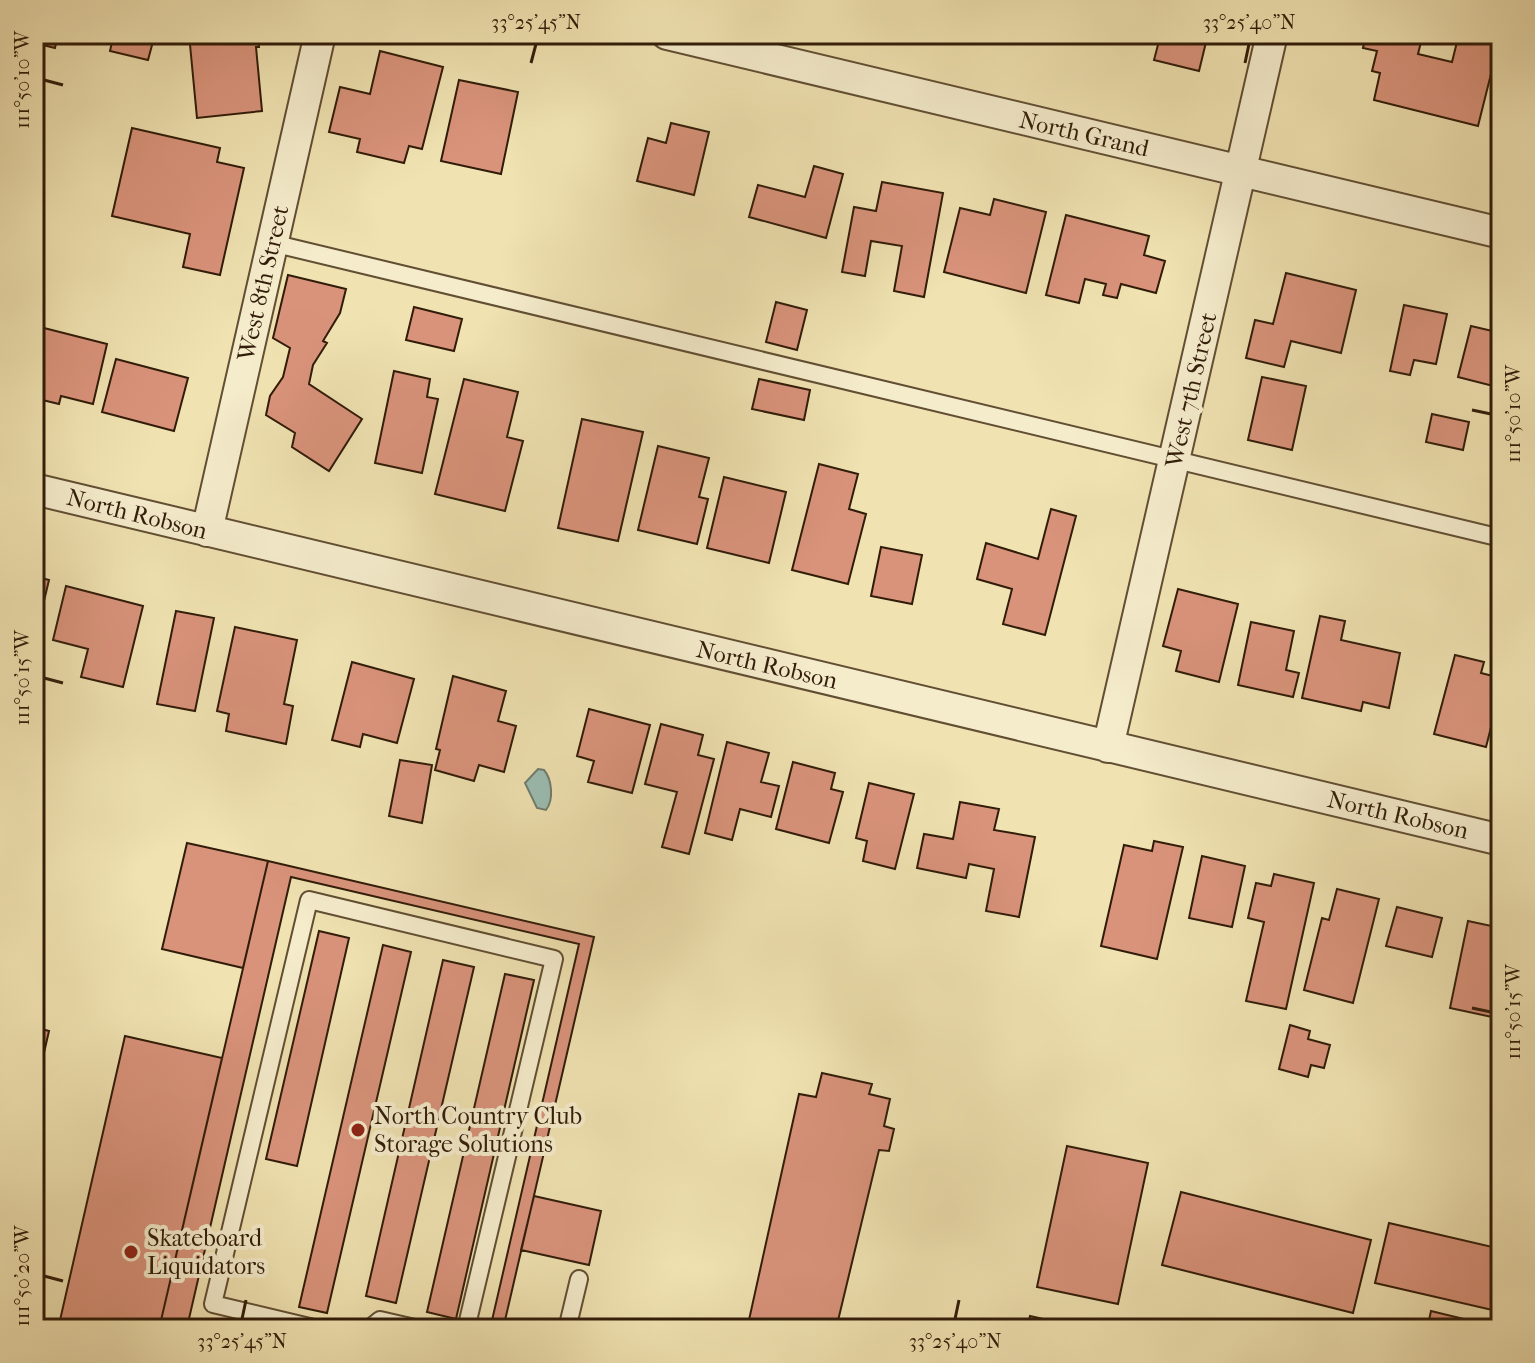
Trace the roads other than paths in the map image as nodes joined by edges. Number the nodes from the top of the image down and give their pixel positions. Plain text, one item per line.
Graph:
1 (320, 34) edge
2 (667, 34) edge
3 (1272, 34) edge
4 (1241, 171) junction
5 (1501, 233) edge
6 (272, 243) junction
7 (1175, 459) junction
8 (34, 489) edge
9 (207, 531) junction
10 (1501, 538) edge
11 (1108, 747) junction
12 (1501, 840) edge
13 (579, 1279) dead end
14 (318, 1329) edge
15 (369, 1329) edge
16 (419, 1329) edge
17 (466, 1329) edge
18 (567, 1329) edge

1 - 6 street, West 8th Street
2 - 4 street, North Grand
3 - 4 street, West 7th Street
4 - 5 street, North Grand
4 - 7 street, West 7th Street
6 - 7 lane
6 - 9 street, West 8th Street
7 - 10 lane
7 - 11 street, West 7th Street
8 - 9 street, North Robson
9 - 11 street, North Robson
11 - 12 street, North Robson
13 - 18 lane
14 - 17 lane
15 - 16 lane

